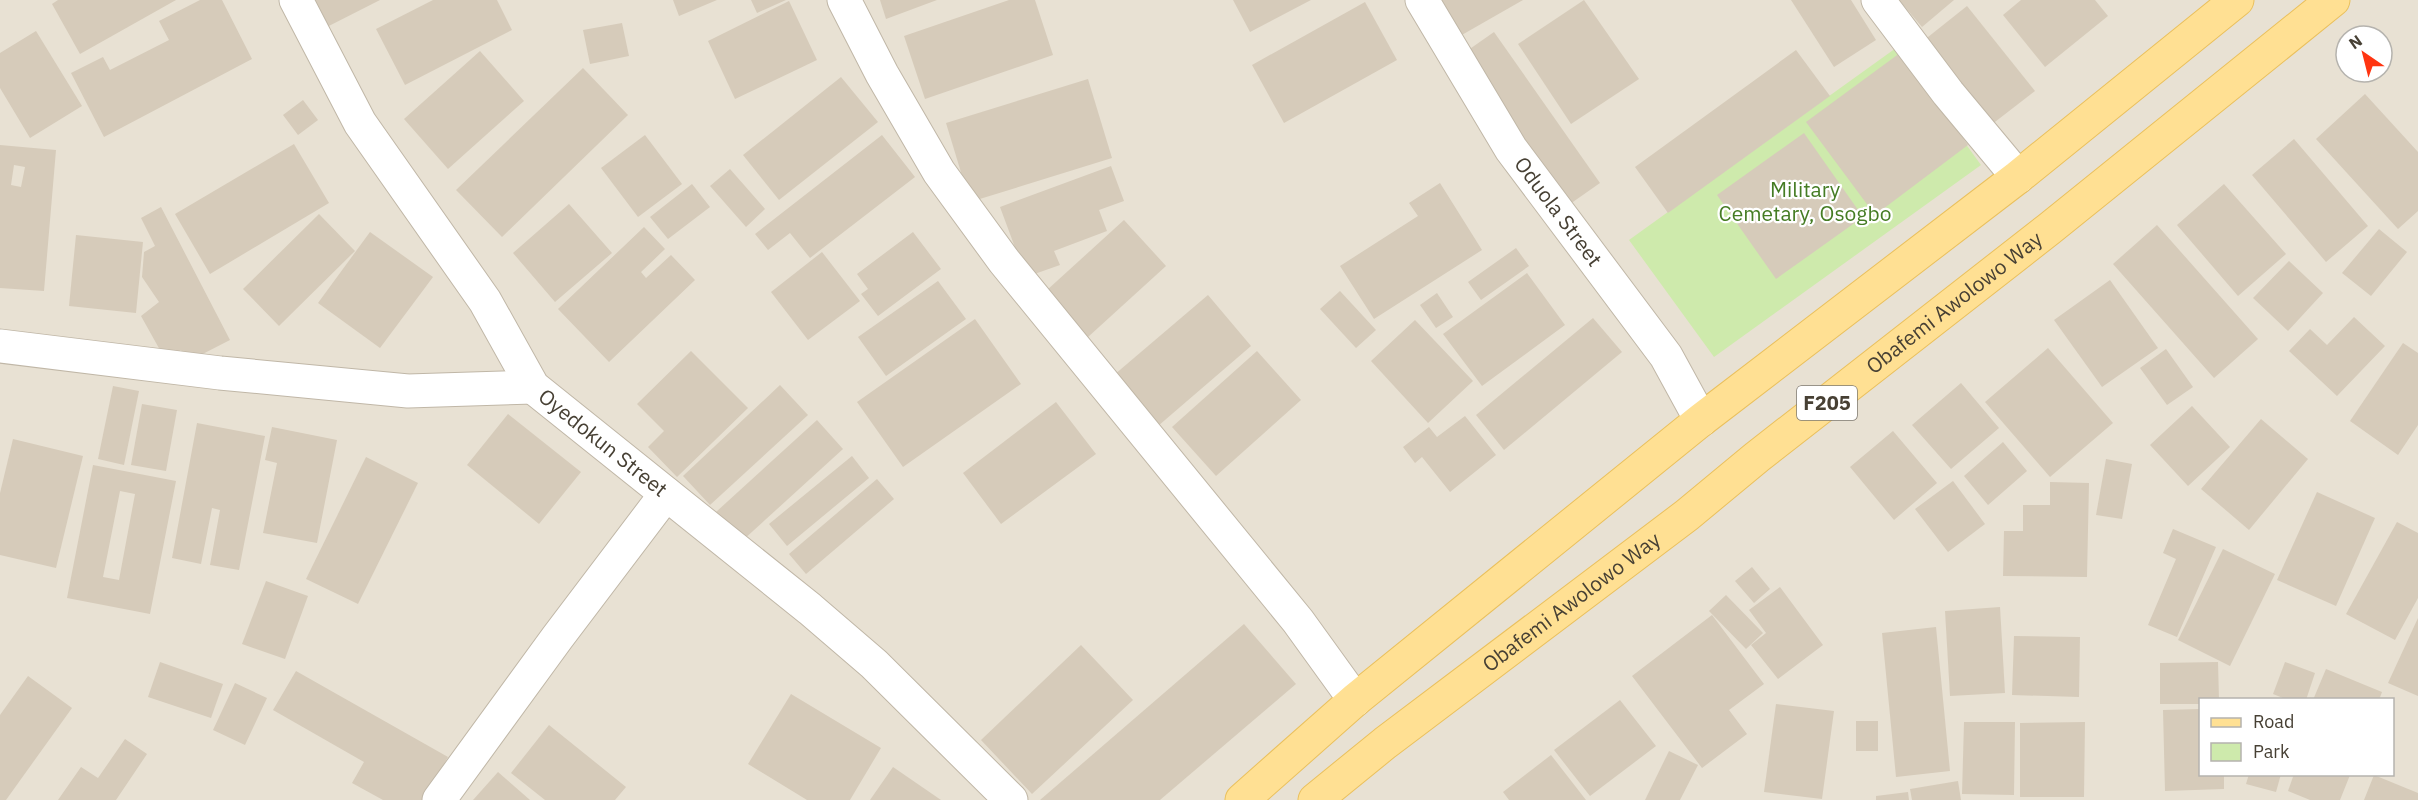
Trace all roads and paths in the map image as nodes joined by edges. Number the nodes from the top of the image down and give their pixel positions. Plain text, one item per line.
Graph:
1 (296, 0) edge
2 (844, 0) edge
3 (1422, 0) edge
4 (1878, 0) edge
5 (2237, 0) edge
6 (2333, 0) edge
7 (2018, 177) junction
8 (0, 346) edge
9 (533, 387) junction
10 (1701, 420) junction
11 (666, 494) junction
12 (1355, 700) junction
13 (439, 800) edge
14 (1011, 800) edge
15 (1242, 800) edge
16 (1315, 800) edge

1 - 9 street, Oyedokun Street
2 - 12 street
3 - 10 street, Oduola Street
4 - 7 street
5 - 7 main road
6 - 16 main road, Obafemi Awolowo Way / F205
7 - 10 main road
8 - 9 street
9 - 11 street, Oyedokun Street
10 - 12 main road
11 - 13 street
11 - 14 street, Oyedokun Street
12 - 15 main road

